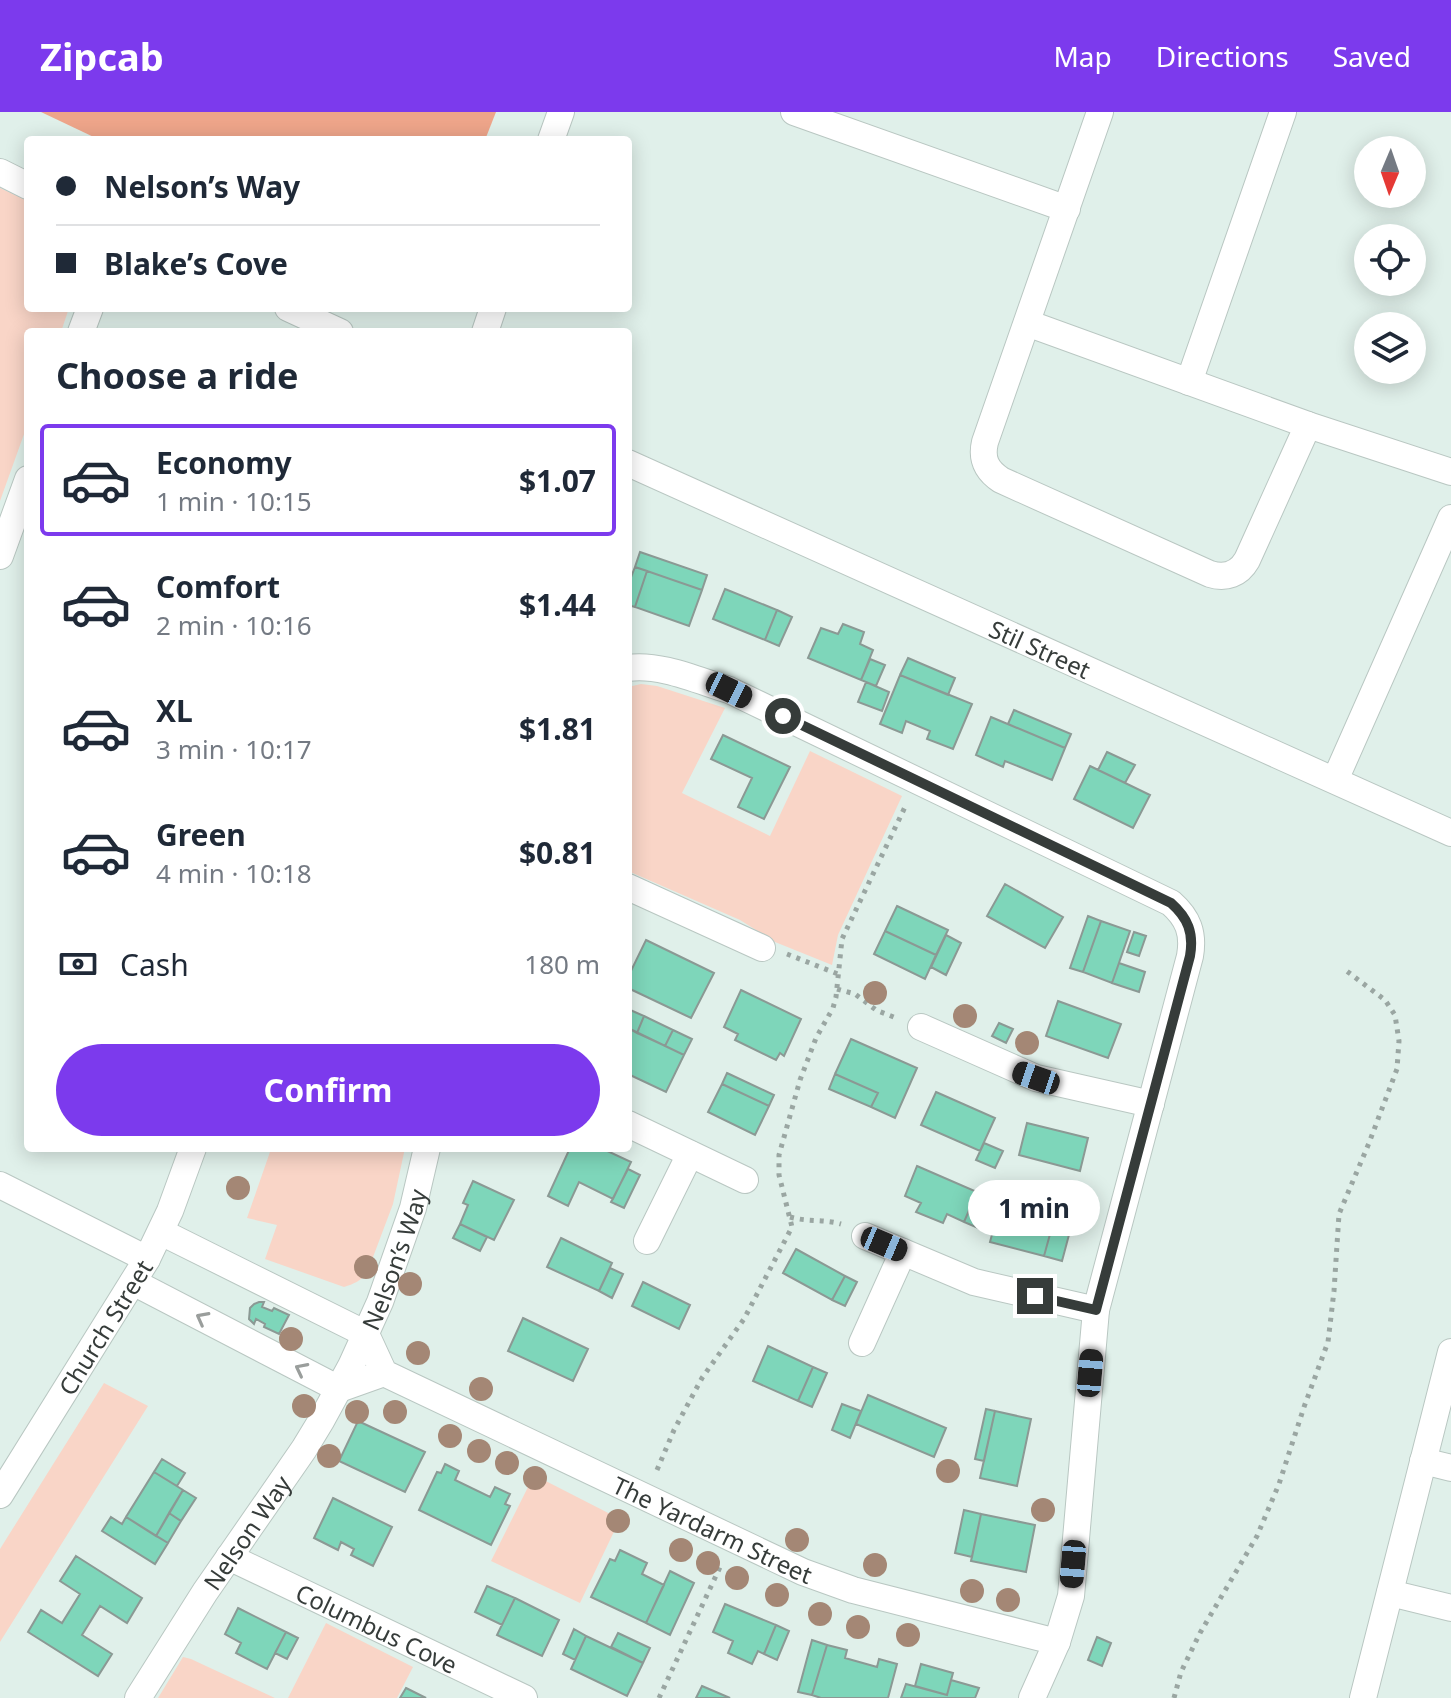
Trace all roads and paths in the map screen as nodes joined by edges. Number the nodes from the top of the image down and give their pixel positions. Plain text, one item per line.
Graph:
1 (561, 112) edge
2 (794, 112) edge
3 (1100, 112) edge
4 (1283, 112) edge
5 (552, 136) edge
6 (0, 172) edge
7 (24, 184) edge
8 (1067, 209) junction
9 (297, 312) edge
10 (1027, 323) junction
11 (331, 328) edge
12 (1189, 382) junction
13 (1308, 425) junction
14 (632, 465) edge
15 (1451, 472) edge
16 (24, 490) edge
17 (1451, 518) edge
18 (0, 556) edge
19 (632, 667) edge
20 (1335, 780) junction
21 (918, 781) junction
22 (1451, 833) edge
23 (632, 889) edge
24 (762, 948) joint
25 (1344, 969) dead end
26 (838, 974) junction
27 (837, 989) junction
28 (921, 1027) joint
29 (1151, 1104) junction
30 (632, 1126) edge
31 (192, 1152) edge
32 (426, 1152) edge
33 (690, 1154) junction
34 (745, 1180) dead end
35 (0, 1185) edge
36 (790, 1217) junction
37 (161, 1232) junction
38 (865, 1236) joint
39 (647, 1241) dead end
40 (903, 1252) junction
41 (147, 1259) junction
42 (133, 1282) junction
43 (1096, 1310) junction
44 (366, 1334) junction
45 (862, 1343) dead end
46 (1451, 1352) edge
47 (384, 1373) junction
48 (345, 1377) junction
49 (1423, 1461) junction
50 (1451, 1468) edge
51 (0, 1495) edge
52 (645, 1496) junction
53 (734, 1539) junction
54 (229, 1557) junction
55 (1390, 1593) junction
56 (1451, 1608) edge
57 (1057, 1642) junction
58 (138, 1698) edge
59 (524, 1698) edge
60 (659, 1698) edge
61 (1032, 1698) edge
62 (1174, 1698) edge
63 (1363, 1698) edge

1 - 5 street
2 - 8 street
3 - 8 street
4 - 12 street
6 - 7 street
8 - 10 street
9 - 11 street
10 - 12 street
10 - 13 street
12 - 13 street
13 - 15 street
14 - 20 street, Stil Street
16 - 18 street
17 - 20 street
19 - 21 street
20 - 22 street, Stil Street
21 - 26 path
21 - 29 street
23 - 24 street
24 - 26 path
25 - 62 path
26 - 27 path
27 - 28 path
27 - 36 path
28 - 29 street
29 - 43 street
30 - 33 street
31 - 37 street, Church Street
32 - 44 street, Nelson’s Way
33 - 34 street
33 - 39 street
35 - 41 street
36 - 38 path
36 - 52 path
37 - 41 street, Church Street
37 - 44 street
38 - 40 street
40 - 43 street
40 - 45 street
41 - 42 street, Church Street
48 -> 42 street
42 - 51 street, Church Street
43 - 57 street
44 - 47 street
44 - 48 street, Nelson’s Way
46 - 49 street
47 - 48 street
47 - 52 street, The Yardarm Street
48 - 54 street, Nelson Way
49 - 50 street
49 - 55 street
52 - 53 street, The Yardarm Street
53 - 57 street, The Yardarm Street
53 - 60 path
54 - 58 street, Nelson Way
54 - 59 street, Columbus Cove
55 - 56 street
55 - 63 street
57 - 61 street

